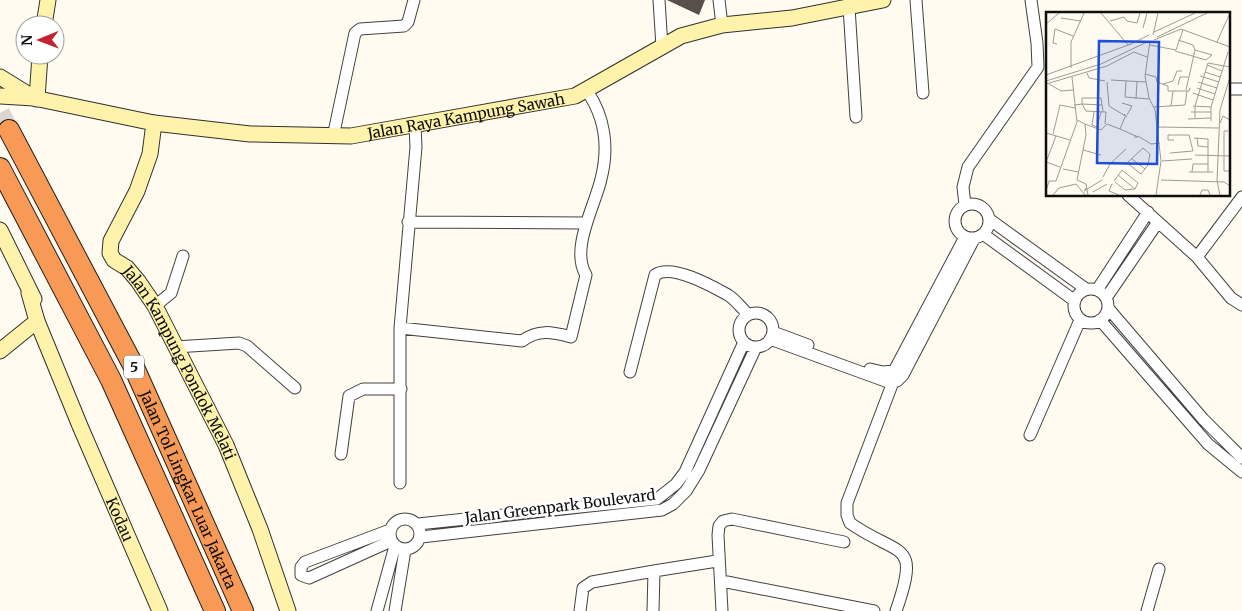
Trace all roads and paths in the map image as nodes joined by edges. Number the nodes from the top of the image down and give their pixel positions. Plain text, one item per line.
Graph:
1 (48, 0) edge
2 (414, 0) edge
3 (659, 0) edge
4 (719, 0) edge
5 (883, 0) edge
6 (916, 0) edge
7 (1031, 0) edge
8 (851, 4) edge
9 (46, 15) edge
10 (722, 25) junction
11 (662, 46) junction
12 (39, 65) edge
13 (0, 77) edge
14 (587, 91) junction
15 (923, 93) dead end
16 (0, 96) edge
17 (36, 98) junction
18 (856, 117) dead end
19 (154, 123) junction
20 (415, 126) junction
21 (9, 130) tunnel mouth
22 (333, 137) junction
23 (0, 168) edge
24 (1132, 196) edge
25 (1242, 197) edge
26 (965, 205) junction
27 (1153, 217) junction
28 (989, 219) junction
29 (408, 222) junction
30 (586, 223) junction
31 (0, 230) edge
32 (974, 237) junction
33 (4, 249) edge
34 (183, 256) dead end
35 (1198, 257) junction
36 (30, 293) junction
37 (1099, 296) junction
38 (1075, 301) junction
39 (1242, 305) edge
40 (154, 306) junction
41 (748, 314) junction
42 (1080, 320) junction
43 (1100, 320) junction
44 (37, 321) junction
45 (400, 328) junction
46 (771, 336) junction
47 (744, 342) junction
48 (175, 346) junction
49 (756, 347) junction
50 (0, 352) edge
51 (630, 372) dead end
52 (893, 382) junction
53 (295, 388) dead end
54 (401, 389) junction
55 (80, 426) junction
56 (1030, 435) dead end
57 (341, 454) dead end
58 (1242, 458) edge
59 (1242, 472) edge
60 (400, 482) dead end
61 (467, 518) junction
62 (418, 524) junction
63 (469, 531) junction
64 (421, 537) junction
65 (395, 542) junction
66 (844, 542) dead end
67 (718, 561) junction
68 (1159, 569) dead end
69 (654, 571) junction
70 (722, 580) junction
71 (160, 611) edge
72 (215, 611) edge
73 (243, 611) edge
74 (288, 611) edge
75 (377, 611) edge
76 (395, 611) edge
77 (580, 611) edge
78 (653, 611) edge
79 (722, 611) edge
80 (874, 611) edge
81 (896, 611) edge
82 (1147, 611) edge

1 - 9 street
2 - 22 street
3 - 11 street
4 - 10 street
5 - 8 street, Jalan Raya Kampung Sawah
6 - 15 street
7 - 26 street
8 - 10 street, Jalan Raya Kampung Sawah
8 - 18 street
10 - 11 street, Jalan Raya Kampung Sawah
11 - 14 street, Jalan Raya Kampung Sawah
12 - 17 street
13 - 17 street, Jalan Raya Kampung Sawah
14 - 20 street, Jalan Raya Kampung Sawah
14 - 30 street
16 - 17 street, Jalan Raya Kampung Sawah
17 - 19 street, Jalan Raya Kampung Sawah
19 - 22 street, Jalan Raya Kampung Sawah
19 - 40 street, Jalan Kampung Pondok Melati
20 - 22 street, Jalan Raya Kampung Sawah
20 - 29 street
21 - 73 highway, Jalan Tol Lingkar Luar Jakarta / 5
23 - 72 highway, Jalan Tol Lingkar Luar Jakarta / 5
24 - 27 street
25 - 35 street
26 - 28 street
26 - 32 street
27 - 35 street
27 - 37 street
28 - 32 street
28 - 37 street
29 - 30 street
29 - 45 street
30 - 45 street
31 - 33 street, Kodau
32 - 38 street
32 - 46 street
32 - 52 street
33 - 36 street, Kodau
34 - 40 street
35 - 39 street
36 - 44 street, Kodau
36 - 55 street, Kodau
37 - 38 street
37 - 43 street
37 - 58 street
38 - 42 street
40 - 48 street, Jalan Kampung Pondok Melati
41 - 46 street
41 - 47 street
41 - 51 street
42 - 43 street
42 - 56 street
43 - 59 street
44 - 50 street
44 - 55 street, Kodau
45 - 54 street
46 - 49 street
46 - 52 street
47 - 49 street
47 - 61 street, Jalan Greenpark Boulevard
48 - 53 street
48 - 74 street, Jalan Kampung Pondok Melati
49 - 63 street, Jalan Greenpark Boulevard
52 - 81 street
54 - 57 street
54 - 60 street
55 - 71 street, Kodau
61 - 62 street, Jalan Greenpark Boulevard
61 - 63 street
62 - 64 street
62 - 65 street
63 - 64 street, Jalan Greenpark Boulevard
64 - 65 street
65 - 65 street
65 - 75 street
65 - 76 street
66 - 67 street
67 - 69 street
67 - 70 street
68 - 82 street
69 - 77 street
69 - 78 street
70 - 79 street
70 - 80 street

